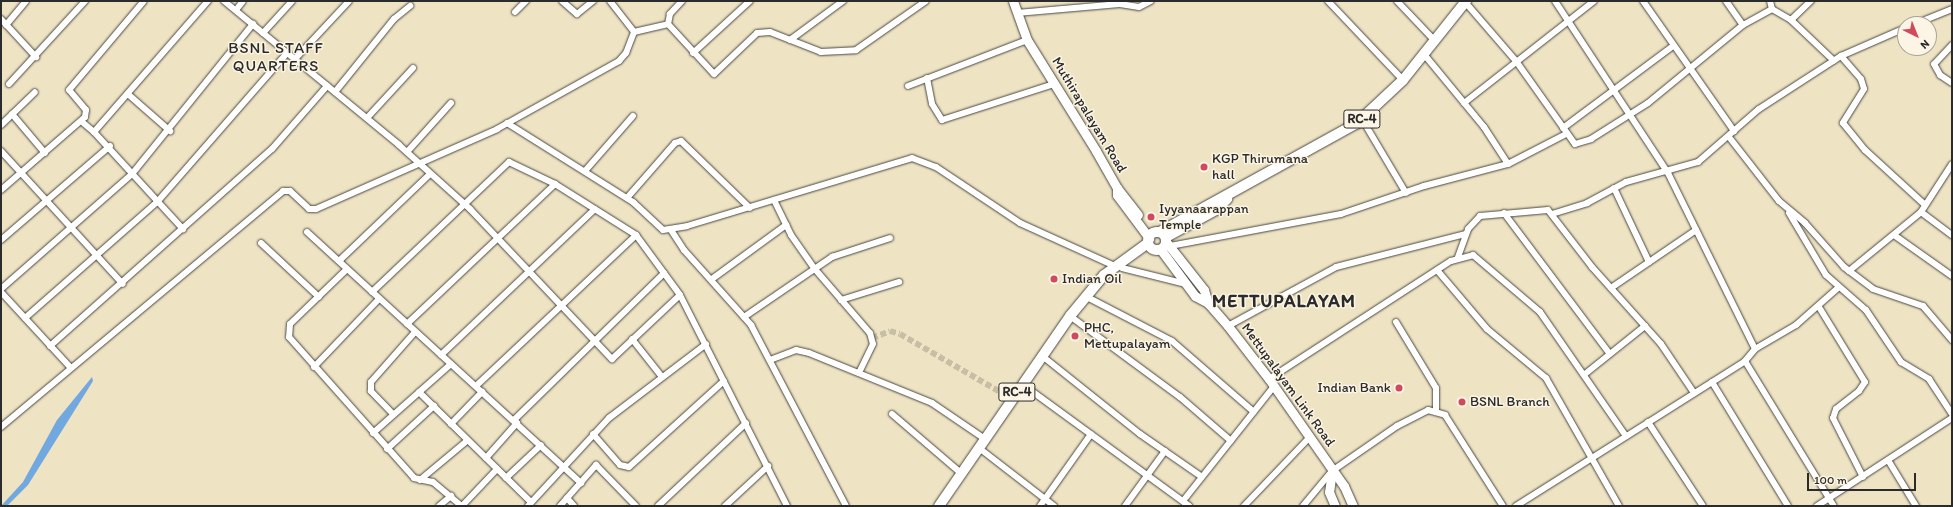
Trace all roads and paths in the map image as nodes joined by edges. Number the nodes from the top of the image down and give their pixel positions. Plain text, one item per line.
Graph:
1 (26, 1) edge
2 (85, 1) edge
3 (144, 1) edge
4 (208, 1) edge
5 (224, 1) edge
6 (243, 1) edge
7 (292, 1) edge
8 (349, 1) edge
9 (526, 1) edge
10 (562, 1) edge
11 (592, 1) edge
12 (610, 1) edge
13 (682, 1) edge
14 (750, 1) edge
15 (843, 1) edge
16 (926, 1) edge
17 (1014, 1) edge
18 (1151, 1) edge
19 (1328, 1) edge
20 (1397, 1) edge
21 (1466, 1) edge
22 (1555, 1) edge
23 (1594, 1) edge
24 (1644, 1) edge
25 (1726, 1) edge
26 (1770, 1) edge
27 (1811, 1) edge
28 (834, 4) edge
29 (410, 6) dead end
30 (1772, 9) junction
31 (1952, 9) edge
32 (236, 10) junction
33 (515, 12) dead end
34 (1018, 15) junction
35 (1935, 16) edge
36 (1, 20) edge
37 (1569, 20) junction
38 (1791, 20) junction
39 (253, 24) junction
40 (668, 24) junction
41 (6, 25) junction
42 (1743, 25) junction
43 (634, 32) junction
44 (1897, 32) edge
45 (263, 33) junction
46 (1026, 36) junction
47 (790, 40) junction
48 (1434, 40) junction
49 (1952, 45) edge
50 (1673, 46) junction
51 (287, 53) junction
52 (693, 53) junction
53 (1423, 54) junction
54 (1842, 56) junction
55 (36, 57) junction
56 (295, 59) junction
57 (1516, 61) junction
58 (1834, 61) junction
59 (413, 68) dead end
60 (1689, 69) junction
61 (928, 78) junction
62 (1402, 80) junction
63 (1952, 82) edge
64 (8, 84) dead end
65 (1054, 84) junction
66 (327, 86) junction
67 (908, 86) dead end
68 (1616, 90) junction
69 (35, 92) dead end
70 (336, 92) junction
71 (129, 95) junction
72 (451, 103) dead end
73 (1464, 103) junction
74 (12, 114) junction
75 (1631, 114) junction
76 (633, 116) dead end
77 (367, 118) junction
78 (1362, 119) junction
79 (81, 121) junction
80 (508, 123) junction
81 (1, 125) edge
82 (170, 130) junction
83 (1565, 131) junction
84 (1734, 131) junction
85 (94, 132) junction
86 (1729, 137) junction
87 (110, 146) junction
88 (1, 151) edge
89 (407, 152) junction
90 (45, 153) junction
91 (419, 163) junction
92 (1508, 164) junction
93 (1952, 164) edge
94 (585, 171) junction
95 (21, 173) junction
96 (1668, 173) junction
97 (132, 174) junction
98 (430, 174) junction
99 (555, 184) junction
100 (1614, 188) junction
101 (1, 190) edge
102 (1406, 193) junction
103 (627, 198) junction
104 (47, 199) junction
105 (774, 200) junction
106 (158, 201) junction
107 (464, 204) junction
108 (1924, 204) junction
109 (750, 208) junction
110 (595, 209) junction
111 (1788, 210) junction
112 (1921, 212) junction
113 (1504, 213) junction
114 (1552, 214) junction
115 (786, 225) junction
116 (71, 228) junction
117 (183, 229) junction
118 (671, 230) junction
119 (1696, 230) junction
120 (307, 232) dead end
121 (1465, 234) junction
122 (636, 235) junction
123 (1894, 235) junction
124 (1952, 235) edge
125 (499, 238) junction
126 (890, 238) dead end
127 (1, 240) edge
128 (1158, 241) junction
129 (261, 243) dead end
130 (97, 256) junction
131 (1458, 257) junction
132 (339, 261) junction
133 (1649, 262) junction
134 (1118, 267) junction
135 (814, 268) junction
136 (347, 269) junction
137 (531, 270) junction
138 (1437, 270) junction
139 (1850, 271) junction
140 (664, 273) junction
141 (1952, 276) edge
142 (712, 279) junction
143 (899, 282) dead end
144 (122, 284) junction
145 (1187, 285) junction
146 (1839, 287) junction
147 (1611, 288) junction
148 (1, 291) edge
149 (372, 292) junction
150 (680, 295) junction
151 (319, 296) junction
152 (1087, 297) junction
153 (379, 299) junction
154 (842, 300) junction
155 (1208, 303) junction
156 (562, 306) junction
157 (1819, 307) junction
158 (1070, 316) junction
159 (25, 318) junction
160 (744, 318) junction
161 (1396, 322) dead end
162 (407, 324) junction
163 (1228, 326) junction
164 (1645, 326) junction
165 (415, 332) junction
166 (593, 339) junction
167 (632, 339) junction
168 (1952, 340) edge
169 (706, 344) junction
170 (50, 346) junction
171 (1755, 349) junction
172 (1610, 354) junction
173 (441, 355) junction
174 (1042, 355) junction
175 (770, 360) junction
176 (1745, 361) junction
177 (451, 364) junction
178 (314, 366) junction
179 (70, 368) junction
180 (859, 373) junction
181 (1585, 374) junction
182 (662, 377) junction
183 (724, 381) junction
184 (1712, 382) junction
185 (1271, 383) junction
186 (1022, 384) junction
187 (476, 386) junction
188 (419, 392) junction
189 (482, 392) junction
190 (1694, 393) junction
191 (434, 406) junction
192 (1436, 410) junction
193 (1254, 412) junction
194 (393, 414) junction
195 (892, 414) dead end
196 (1952, 414) edge
197 (1952, 418) edge
198 (515, 422) junction
199 (1648, 422) junction
200 (746, 423) junction
201 (451, 424) junction
202 (1, 427) edge
203 (373, 433) junction
204 (593, 434) junction
205 (1091, 434) junction
206 (1626, 436) junction
207 (1309, 438) junction
208 (985, 439) junction
209 (468, 440) junction
210 (1231, 441) junction
211 (541, 445) junction
212 (979, 448) junction
213 (387, 449) junction
214 (1165, 451) junction
215 (486, 458) junction
216 (1591, 459) junction
217 (1888, 460) junction
218 (768, 466) junction
219 (564, 467) junction
220 (497, 469) junction
221 (1332, 471) junction
222 (962, 474) junction
223 (1148, 475) junction
224 (1202, 477) junction
225 (1863, 477) junction
226 (506, 478) junction
227 (420, 480) junction
228 (581, 482) junction
229 (451, 496) junction
230 (567, 498) junction
231 (1829, 498) junction
232 (1045, 500) junction
233 (1183, 501) junction
234 (529, 504) edge
235 (439, 506) edge
236 (462, 506) edge
237 (560, 506) edge
238 (574, 506) edge
239 (636, 506) edge
240 (658, 506) edge
241 (726, 506) edge
242 (787, 506) edge
243 (846, 506) edge
244 (939, 506) edge
245 (1040, 506) edge
246 (1054, 506) edge
247 (1125, 506) edge
248 (1189, 506) edge
249 (1244, 506) edge
250 (1303, 506) edge
251 (1335, 506) edge
252 (1353, 506) edge
253 (1503, 506) edge
254 (1516, 506) edge
255 (1619, 506) edge
256 (1703, 506) edge
257 (1788, 506) edge
258 (1816, 506) edge
259 (1834, 506) edge
260 (1916, 506) edge

1 - 41 street
2 - 55 street
3 - 79 street
4 - 71 street
5 - 32 street
6 - 32 street
7 - 45 street
8 - 56 street
9 - 33 street
10 - 11 street
12 - 43 street
13 - 40 street
14 - 52 street
15 - 28 street
16 - 47 street
17 - 34 street, Muthirapalayam Road
18 - 34 street
19 - 62 street
20 - 48 street
21 - 48 main road, RC-4
21 - 57 street
22 - 37 street
23 - 37 street
24 - 50 street
25 - 42 street
26 - 30 street
27 - 38 street
28 - 47 street
29 - 70 street
30 - 38 street
30 - 42 street
31 - 35 street
32 - 39 street
34 - 46 street, Muthirapalayam Road
36 - 41 street
37 - 57 street
37 - 68 street
38 - 58 street
39 - 45 street
39 - 82 street
40 - 43 street
40 - 52 street
41 - 55 street
42 - 60 street
43 - 80 street
44 - 54 street
45 - 51 street
46 - 61 street
46 - 65 street, Muthirapalayam Road
47 - 52 street
48 - 53 main road, RC-4
49 - 63 street
50 - 60 street
50 - 68 street
51 - 56 street
51 - 106 street
53 - 62 main road, RC-4
53 - 73 street
54 - 58 street
54 - 108 street
55 - 64 street
56 - 66 street
57 - 73 street
57 - 83 street
58 - 84 street
59 - 77 street
60 - 75 street
60 - 84 street
61 - 65 street
61 - 67 street
62 - 78 main road, RC-4
65 - 128 street, Muthirapalayam Road
66 - 70 street
66 - 117 street
68 - 75 street
68 - 83 street
69 - 74 street
70 - 77 street
71 - 82 street
71 - 85 street
72 - 89 street
73 - 92 street
74 - 81 street
74 - 90 street
75 - 83 street
75 - 96 street
76 - 94 street
77 - 89 street
78 - 102 street
78 - 128 main road, RC-4
79 - 85 street
79 - 90 street
80 - 91 street
80 - 94 street
82 - 97 street
83 - 92 street
84 - 86 street
85 - 87 street
86 - 96 street
86 - 111 street
87 - 97 street
87 - 104 street
88 - 95 street
89 - 91 street
90 - 95 street
91 - 98 street
91 - 179 street
92 - 102 street
93 - 108 street
94 - 103 street
95 - 101 street
95 - 104 street
96 - 100 street
96 - 119 street
97 - 106 street
97 - 116 street
98 - 107 street
98 - 132 street
99 - 107 street
99 - 110 street
99 - 125 street
100 - 114 street
100 - 133 street
102 - 128 street
103 - 109 street
103 - 118 street
104 - 116 street
104 - 127 street
105 - 109 street
105 - 115 street
105 - 134 street
106 - 117 street
106 - 130 street
107 - 125 street
107 - 149 street
108 - 112 street
109 - 118 street
110 - 122 street
110 - 137 street
111 - 139 street
111 - 146 street
112 - 123 street
112 - 124 street
113 - 114 street
113 - 121 street
113 - 172 street
114 - 147 street
115 - 135 street
115 - 142 street
116 - 130 street
116 - 148 street
117 - 144 street
118 - 142 street
119 - 133 street
119 - 171 street
120 - 132 street
121 - 131 street
121 - 163 street
122 - 140 street
122 - 156 street
123 - 139 street
123 - 141 street
125 - 137 street
125 - 162 street
126 - 135 street
128 - 134 main road
128 - 145 street, Mettupalayam Link Road
128 - 155 street
129 - 151 street
130 - 144 street
130 - 159 street
131 - 138 street
131 - 181 street
132 - 136 street
133 - 147 street
134 - 145 street
134 - 152 main road, RC-4
135 - 154 street
135 - 160 street
136 - 149 street
136 - 151 street
137 - 156 street
137 - 173 street
138 - 185 street
138 - 216 street
139 - 168 street
140 - 150 street
140 - 166 street
142 - 160 street
143 - 154 street
144 - 170 street
145 - 155 street, Mettupalayam Link Road
146 - 157 street
146 - 196 street
147 - 164 street
148 - 159 street
149 - 153 street
150 - 167 street
150 - 169 street
151 - 178 street
152 - 158 main road, RC-4
152 - 193 street
153 - 162 street
153 - 178 street
154 - 180 street
155 - 163 street, Mettupalayam Link Road
156 - 166 street
156 - 187 street
157 - 171 street
157 - 225 street
158 - 174 main road, RC-4
158 - 210 street
159 - 170 street
160 - 175 street
161 - 192 street
162 - 165 street
163 - 185 street, Mettupalayam Link Road
164 - 172 street
164 - 190 street
165 - 173 street
165 - 194 street
166 - 167 street
166 - 198 street
167 - 182 street
169 - 182 street
169 - 183 street
170 - 179 street
171 - 176 street
172 - 181 street
173 - 177 street
174 - 186 main road, RC-4
174 - 214 street
175 - 180 street
175 - 243 street
176 - 184 street
176 - 231 street
177 - 187 street
177 - 188 street
178 - 203 street
179 - 202 street
180 - 208 street
181 - 206 street
182 - 204 street
183 - 200 street
183 - 204 street
184 - 190 street
184 - 257 street
185 - 193 street
185 - 207 street, Mettupalayam Link Road
186 - 205 street
186 - 208 main road, RC-4
187 - 189 street
188 - 191 street
188 - 194 street
189 - 198 street
189 - 201 street
190 - 199 street
191 - 201 street
191 - 213 street
192 - 221 street
192 - 253 street
193 - 210 street
194 - 203 street
195 - 222 street
197 - 217 street
198 - 211 street
198 - 215 street
199 - 206 street
199 - 256 street
200 - 218 street
200 - 240 street
201 - 209 street
203 - 213 street
204 - 219 street
205 - 223 street
205 - 232 street
206 - 216 street
207 - 221 street, Mettupalayam Link Road
207 - 249 street
208 - 212 main road, RC-4
209 - 215 street
209 - 227 street
210 - 224 street
211 - 219 street
211 - 226 street
212 - 222 main road, RC-4
212 - 232 street
213 - 227 street
214 - 223 street
214 - 224 street
215 - 220 street
216 - 254 street
216 - 255 street
217 - 225 street
217 - 260 street
218 - 241 street
218 - 242 street
219 - 228 street
219 - 234 street
220 - 226 street
220 - 236 street
221 - 250 street
221 - 251 street
221 - 252 street, Mettupalayam Link Road
222 - 244 main road, RC-4
223 - 233 street
223 - 247 street
224 - 233 street
225 - 231 street
226 - 234 street
227 - 229 street
228 - 230 street
228 - 239 street
229 - 235 street
229 - 236 street
230 - 237 street
230 - 238 street
231 - 258 street
231 - 259 street
232 - 245 street
232 - 246 street
233 - 248 street

